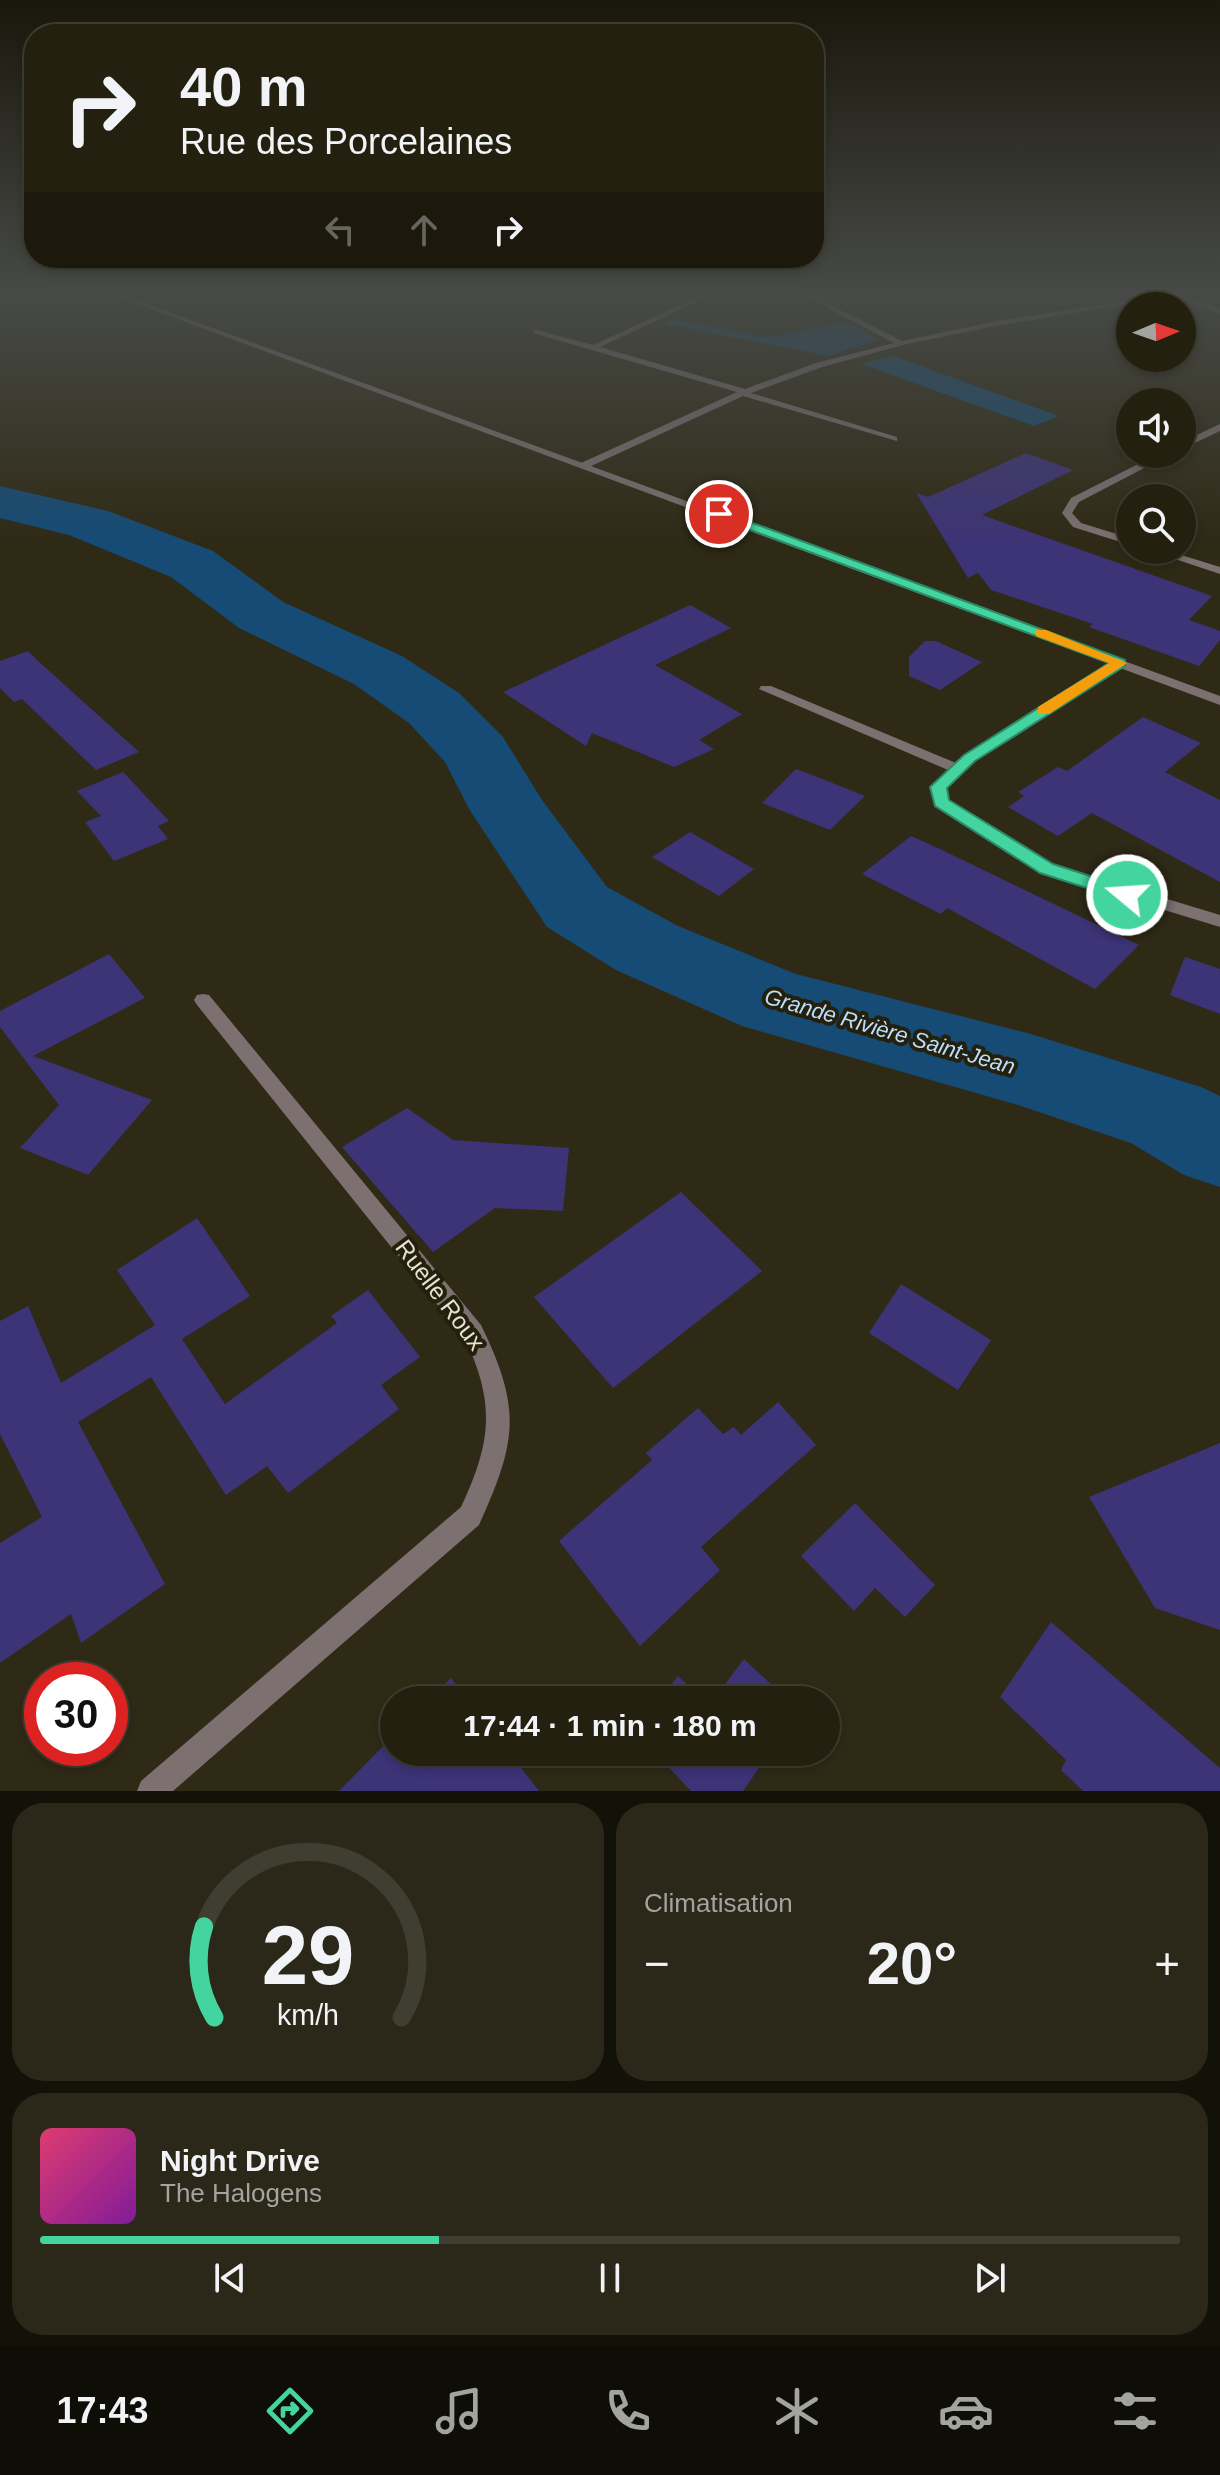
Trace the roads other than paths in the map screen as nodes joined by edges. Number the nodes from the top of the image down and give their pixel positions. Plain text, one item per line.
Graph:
1 (344, 378) edge
2 (698, 378) edge
3 (785, 378) edge
4 (745, 392) junction
5 (1220, 427) edge
6 (894, 439) dead end
7 (1196, 439) edge
8 (585, 465) junction
9 (1138, 468) edge
10 (1116, 538) edge
11 (1196, 563) edge
12 (1220, 571) edge
13 (1120, 663) junction
14 (766, 689) dead end
15 (1220, 701) edge
16 (958, 769) junction
17 (1220, 921) edge
18 (203, 1000) dead end
19 (151, 1791) edge

1 - 8 street
2 - 4 street
3 - 4 street
4 - 6 street
4 - 8 street
5 - 7 street
8 - 13 street
9 - 10 street
11 - 12 street
13 - 15 street
13 - 16 street
14 - 16 street
16 - 17 street
18 - 19 street, Ruelle Roux

